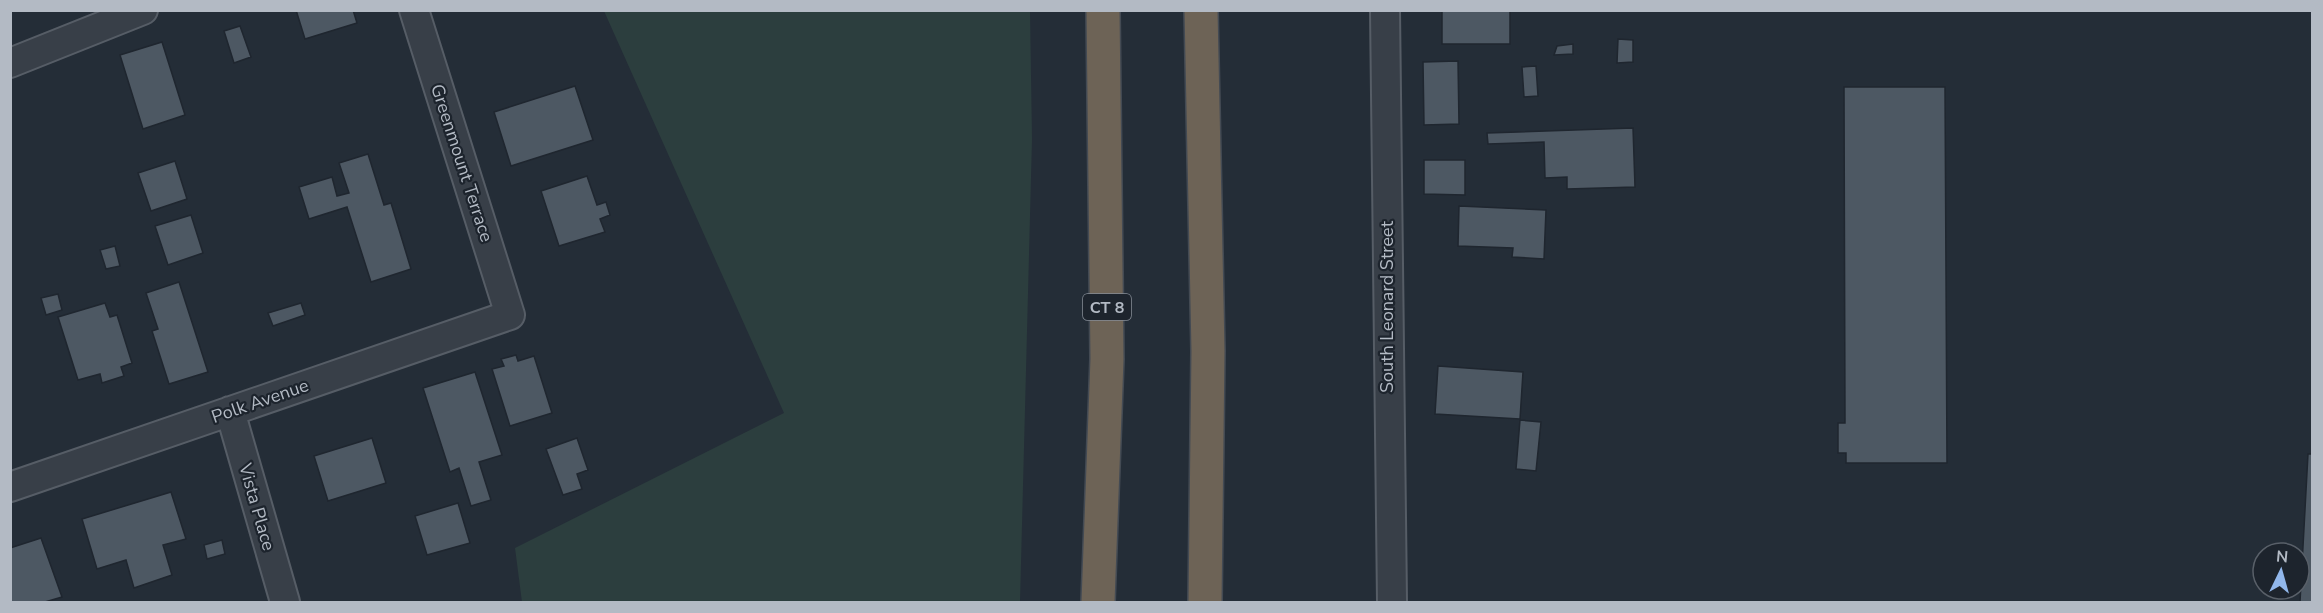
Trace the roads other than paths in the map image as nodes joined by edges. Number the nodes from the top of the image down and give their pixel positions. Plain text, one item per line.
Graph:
1 (143, 10) edge
2 (414, 10) edge
3 (1103, 10) edge
4 (1201, 10) edge
5 (1385, 10) edge
6 (10, 63) edge
7 (510, 315) joint
8 (230, 411) junction
9 (10, 487) edge
10 (285, 603) edge
11 (1098, 603) edge
12 (1205, 603) edge
13 (1392, 603) edge

1 - 6 street
2 - 7 street, Greenmount Terrace
3 - 11 highway, CT 8
4 - 12 highway
5 - 13 street, South Leonard Street
7 - 8 street, Polk Avenue
8 - 9 street, Polk Avenue
8 - 10 street, Vista Place

